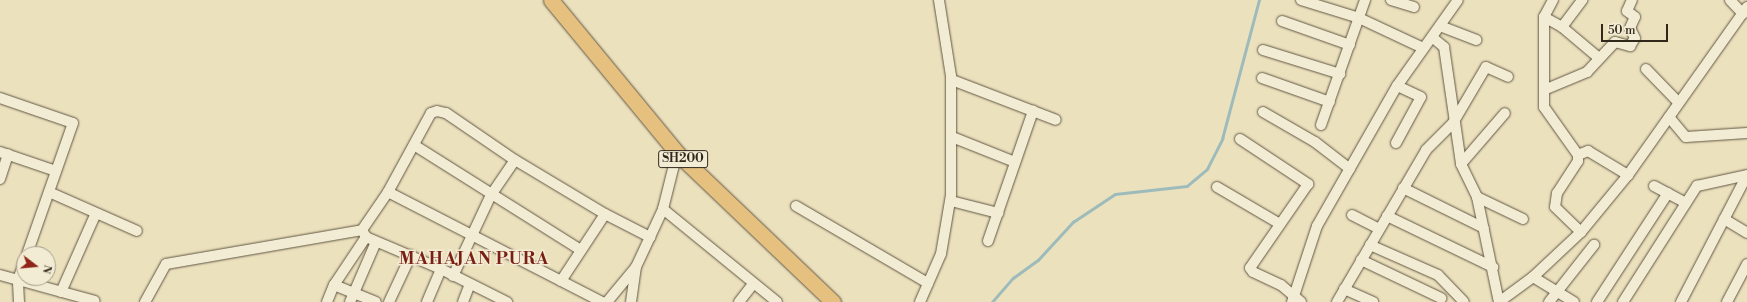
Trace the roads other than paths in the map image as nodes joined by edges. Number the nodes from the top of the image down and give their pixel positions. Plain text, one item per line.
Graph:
1 (551, 0) edge
2 (940, 0) edge
3 (1300, 0) edge
4 (1365, 0) edge
5 (1391, 0) edge
6 (1458, 0) edge
7 (1553, 0) edge
8 (1582, 0) edge
9 (1632, 0) edge
10 (1730, 0) edge
11 (1414, 7) dead end
12 (1745, 10) edge
13 (1544, 17) junction
14 (1359, 18) junction
15 (1282, 21) dead end
16 (1440, 26) junction
17 (1562, 27) junction
18 (1432, 36) junction
19 (1476, 40) dead end
20 (1350, 44) junction
21 (1423, 48) junction
22 (1263, 50) dead end
23 (1598, 58) junction
24 (1646, 69) dead end
25 (1340, 74) junction
26 (1508, 77) dead end
27 (1262, 78) dead end
28 (952, 80) junction
29 (1397, 86) junction
30 (1544, 90) junction
31 (0, 98) edge
32 (1330, 102) junction
33 (1678, 102) junction
34 (1033, 111) junction
35 (1263, 112) dead end
36 (1505, 113) dead end
37 (1669, 117) junction
38 (1056, 120) dead end
39 (1453, 123) junction
40 (1321, 125) dead end
41 (1747, 133) edge
42 (952, 137) junction
43 (1240, 139) dead end
44 (1396, 143) dead end
45 (414, 146) junction
46 (4, 153) edge
47 (677, 153) junction
48 (1578, 154) junction
49 (514, 160) junction
50 (1015, 162) junction
51 (1461, 164) junction
52 (1350, 169) junction
53 (56, 171) junction
54 (1628, 175) junction
55 (1747, 175) edge
56 (0, 179) edge
57 (1654, 186) dead end
58 (1217, 187) dead end
59 (1403, 188) junction
60 (49, 192) junction
61 (388, 192) junction
62 (1668, 193) junction
63 (491, 195) junction
64 (1476, 197) junction
65 (951, 201) junction
66 (1686, 203) junction
67 (796, 206) dead end
68 (664, 209) junction
69 (96, 213) junction
70 (998, 213) junction
71 (605, 214) junction
72 (1352, 215) dead end
73 (1387, 216) junction
74 (1523, 219) dead end
75 (1724, 219) junction
76 (1280, 224) junction
77 (1484, 228) junction
78 (1379, 229) junction
79 (136, 231) dead end
80 (1581, 232) junction
81 (1747, 233) edge
82 (364, 234) junction
83 (471, 236) junction
84 (650, 238) junction
85 (988, 241) dead end
86 (376, 242) junction
87 (1370, 245) junction
88 (1594, 245) dead end
89 (30, 246) edge
90 (581, 250) junction
91 (410, 256) junction
92 (1361, 260) junction
93 (1747, 264) edge
94 (636, 267) junction
95 (1493, 267) junction
96 (441, 269) junction
97 (0, 275) edge
98 (453, 276) junction
99 (1533, 277) junction
100 (16, 279) edge
101 (561, 281) junction
102 (928, 283) junction
103 (470, 284) junction
104 (753, 284) junction
105 (334, 285) junction
106 (18, 286) edge
107 (40, 286) edge
108 (1344, 289) junction
109 (61, 292) junction
110 (1556, 292) junction
111 (352, 297) edge
112 (1441, 298) dead end
113 (1295, 300) edge
114 (95, 301) dead end
115 (19, 302) edge
116 (145, 302) edge
117 (327, 302) edge
118 (376, 302) edge
119 (389, 302) edge
120 (428, 302) edge
121 (463, 302) edge
122 (507, 302) edge
123 (602, 302) edge
124 (607, 302) edge
125 (631, 302) edge
126 (739, 302) edge
127 (777, 302) edge
128 (833, 302) edge
129 (920, 302) edge
130 (1336, 302) edge
131 (1373, 302) edge
132 (1464, 302) edge
133 (1499, 302) edge
134 (1549, 302) edge
135 (1574, 302) edge
136 (1597, 302) edge
137 (1623, 302) edge
138 (1681, 302) edge
139 (1727, 302) edge

1 - 47 main road, SH200
2 - 28 street
3 - 14 street
4 - 14 street
5 - 11 street
6 - 16 street
7 - 13 street
8 - 17 street
9 - 23 street
10 - 12 street
12 - 33 street
13 - 17 street
13 - 30 street
14 - 20 street
14 - 21 street
15 - 20 street
16 - 18 street
16 - 19 street
17 - 23 street
18 - 21 street
18 - 39 street
20 - 25 street
21 - 29 street
22 - 25 street
23 - 30 street
24 - 33 street
25 - 32 street
26 - 39 street
27 - 32 street
28 - 34 street
28 - 42 street
29 - 44 street
29 - 52 street
30 - 48 street
31 - 53 street
32 - 40 street
33 - 37 street
34 - 38 street
34 - 50 street
35 - 52 street
36 - 51 street
37 - 41 street
37 - 54 street
39 - 51 street
39 - 59 street
42 - 50 street
42 - 65 street
43 - 76 street
45 - 49 street
45 - 61 street
45 - 63 street
46 - 53 street
46 - 56 street
47 - 68 street
47 - 128 main road, SH200
48 - 54 street
48 - 80 street
49 - 63 street
49 - 71 street
50 - 70 street
51 - 64 street
52 - 113 street
53 - 60 street
54 - 80 street
55 - 66 street
55 - 75 street
57 - 62 street
58 - 76 street
59 - 73 street
59 - 77 street
60 - 69 street
60 - 89 street
61 - 82 street
61 - 83 street
62 - 66 street
62 - 136 street
63 - 83 street
63 - 90 street
64 - 74 street
64 - 77 street
65 - 70 street
65 - 102 street
66 - 137 street
67 - 102 street
68 - 84 street
68 - 104 street
69 - 79 street
69 - 109 street
70 - 85 street
71 - 84 street
71 - 90 street
72 - 78 street
73 - 78 street
73 - 95 street
75 - 81 street
75 - 138 street
76 - 113 street
77 - 95 street
78 - 87 street
80 - 99 street
82 - 86 street
82 - 105 street
82 - 116 street
83 - 98 street
83 - 101 street
84 - 94 street
86 - 91 street
86 - 111 street
87 - 92 street
87 - 132 street
88 - 110 street
90 - 101 street
91 - 96 street
91 - 119 street
92 - 108 street
92 - 112 street
93 - 139 street
94 - 124 street
94 - 125 street
95 - 133 street
96 - 98 street
96 - 120 street
97 - 100 street
98 - 103 street
99 - 110 street
99 - 133 street
101 - 123 street
102 - 129 street
103 - 121 street
103 - 122 street
104 - 126 street
104 - 127 street
105 - 111 street
105 - 117 street
106 - 115 street
107 - 109 street
108 - 130 street
108 - 131 street
109 - 114 street
110 - 134 street
110 - 135 street
111 - 118 street

